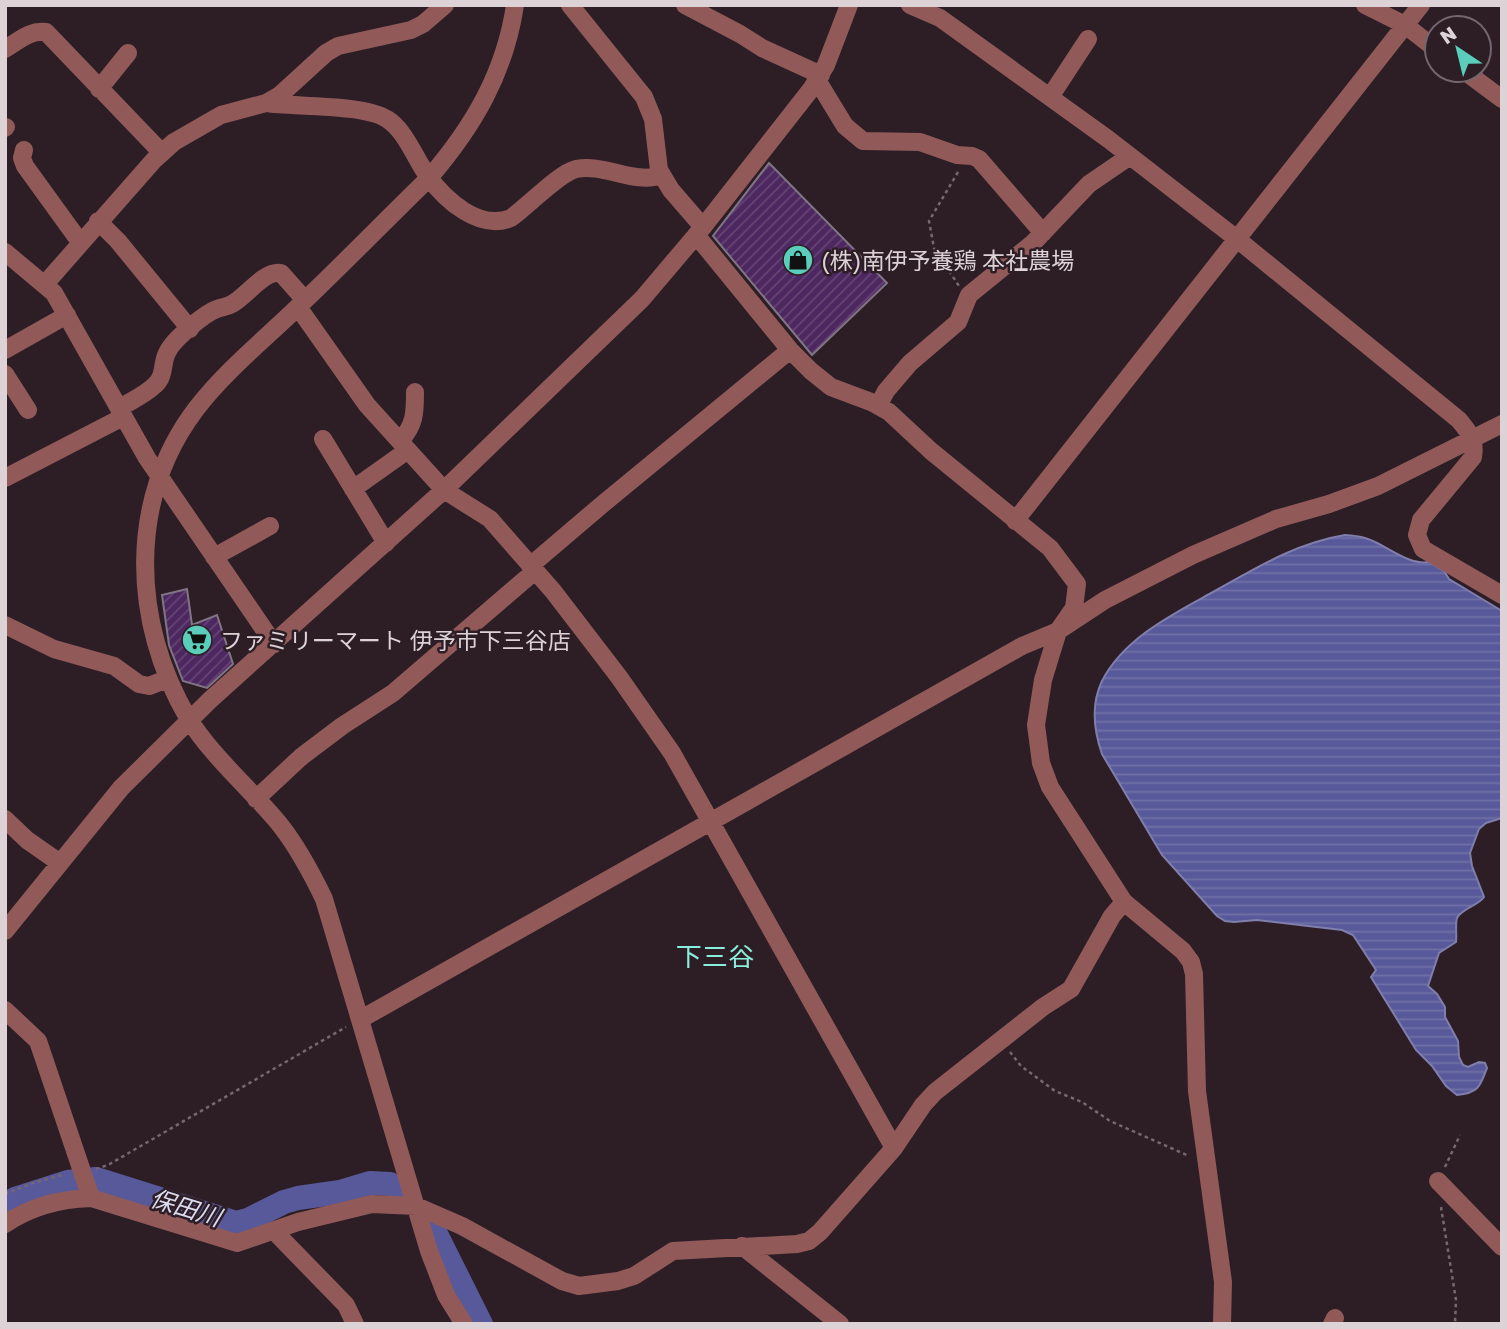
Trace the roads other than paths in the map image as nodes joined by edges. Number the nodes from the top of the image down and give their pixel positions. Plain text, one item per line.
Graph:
1 (446, 5) edge
2 (515, 5) edge
3 (570, 5) edge
4 (685, 5) edge
5 (849, 5) edge
6 (910, 5) edge
7 (1365, 5) edge
8 (1420, 5) edge
9 (1405, 25) junction
10 (1088, 39) dead end
11 (1423, 39) edge
12 (5, 49) edge
13 (128, 53) dead end
14 (819, 78) junction
15 (1482, 84) edge
16 (99, 89) junction
17 (1050, 97) junction
18 (1502, 99) edge
19 (266, 103) junction
20 (24, 150) dead end
21 (162, 153) junction
22 (1130, 156) junction
23 (662, 175) junction
24 (429, 178) junction
25 (98, 221) junction
26 (700, 231) junction
27 (1043, 233) junction
28 (1237, 239) junction
29 (80, 242) junction
30 (5, 252) edge
31 (45, 284) junction
32 (301, 304) junction
33 (67, 315) junction
34 (190, 329) junction
35 (5, 350) edge
36 (790, 350) junction
37 (5, 374) edge
38 (415, 392) dead end
39 (878, 406) junction
40 (28, 410) dead end
41 (121, 412) junction
42 (1502, 424) edge
43 (1472, 438) junction
44 (323, 439) dead end
45 (404, 446) junction
46 (5, 478) edge
47 (160, 478) junction
48 (353, 489) junction
49 (444, 490) junction
50 (1015, 521) junction
51 (270, 526) dead end
52 (386, 543) junction
53 (214, 557) junction
54 (533, 568) junction
55 (1502, 595) edge
56 (5, 625) edge
57 (1058, 631) junction
58 (274, 644) junction
59 (167, 679) junction
60 (190, 720) junction
61 (256, 799) junction
62 (5, 819) edge
63 (711, 822) junction
64 (60, 863) junction
65 (1124, 902) junction
66 (5, 931) edge
67 (5, 1010) edge
68 (361, 1019) junction
69 (894, 1148) junction
70 (86, 1181) junction
71 (1438, 1181) road end
72 (415, 1206) junction
73 (5, 1224) edge
74 (274, 1231) junction
75 (742, 1246) junction
76 (1502, 1247) edge
77 (355, 1324) edge
78 (464, 1324) edge
79 (840, 1324) edge
80 (1222, 1324) edge

1 - 19 street
2 - 24 street
3 - 23 street
4 - 14 street
5 - 14 street
6 - 17 street
7 - 9 street
8 - 9 street
9 - 11 street
9 - 28 street
10 - 17 street
12 - 16 street
13 - 16 street
14 - 26 street
14 - 27 street
15 - 18 street
16 - 21 street
17 - 22 street
19 - 21 street
19 - 24 street
20 - 29 street
21 - 25 street
22 - 27 street
22 - 28 street
23 - 24 street
23 - 26 street
24 - 32 street
25 - 29 street
25 - 34 street
26 - 36 street
26 - 49 street
27 - 39 street
28 - 43 street
28 - 50 street
29 - 31 street
30 - 31 street
31 - 33 street
32 - 34 street
32 - 45 street
32 - 47 street
33 - 35 street
33 - 41 street
34 - 41 street
36 - 39 street
36 - 54 street
37 - 40 street
38 - 45 street
39 - 50 street
41 - 46 street
41 - 47 street
42 - 43 street
43 - 55 street
43 - 57 street
44 - 48 street
45 - 48 street
45 - 49 street
47 - 53 street
47 - 59 street
48 - 52 street
49 - 52 street
49 - 54 street
50 - 57 street
51 - 53 street
52 - 58 street
53 - 58 street
54 - 61 street
54 - 63 street
56 - 59 street
57 - 63 street
57 - 65 street
58 - 60 street
59 - 60 street
60 - 61 street
60 - 64 street
61 - 68 street
62 - 64 street
63 - 68 street
63 - 69 street
64 - 66 street
65 - 69 street
65 - 80 street
67 - 70 street
68 - 72 street
69 - 75 street
70 - 73 street
70 - 74 street
71 - 76 street
72 - 74 street
72 - 75 street
72 - 78 street
74 - 77 street
75 - 79 street

